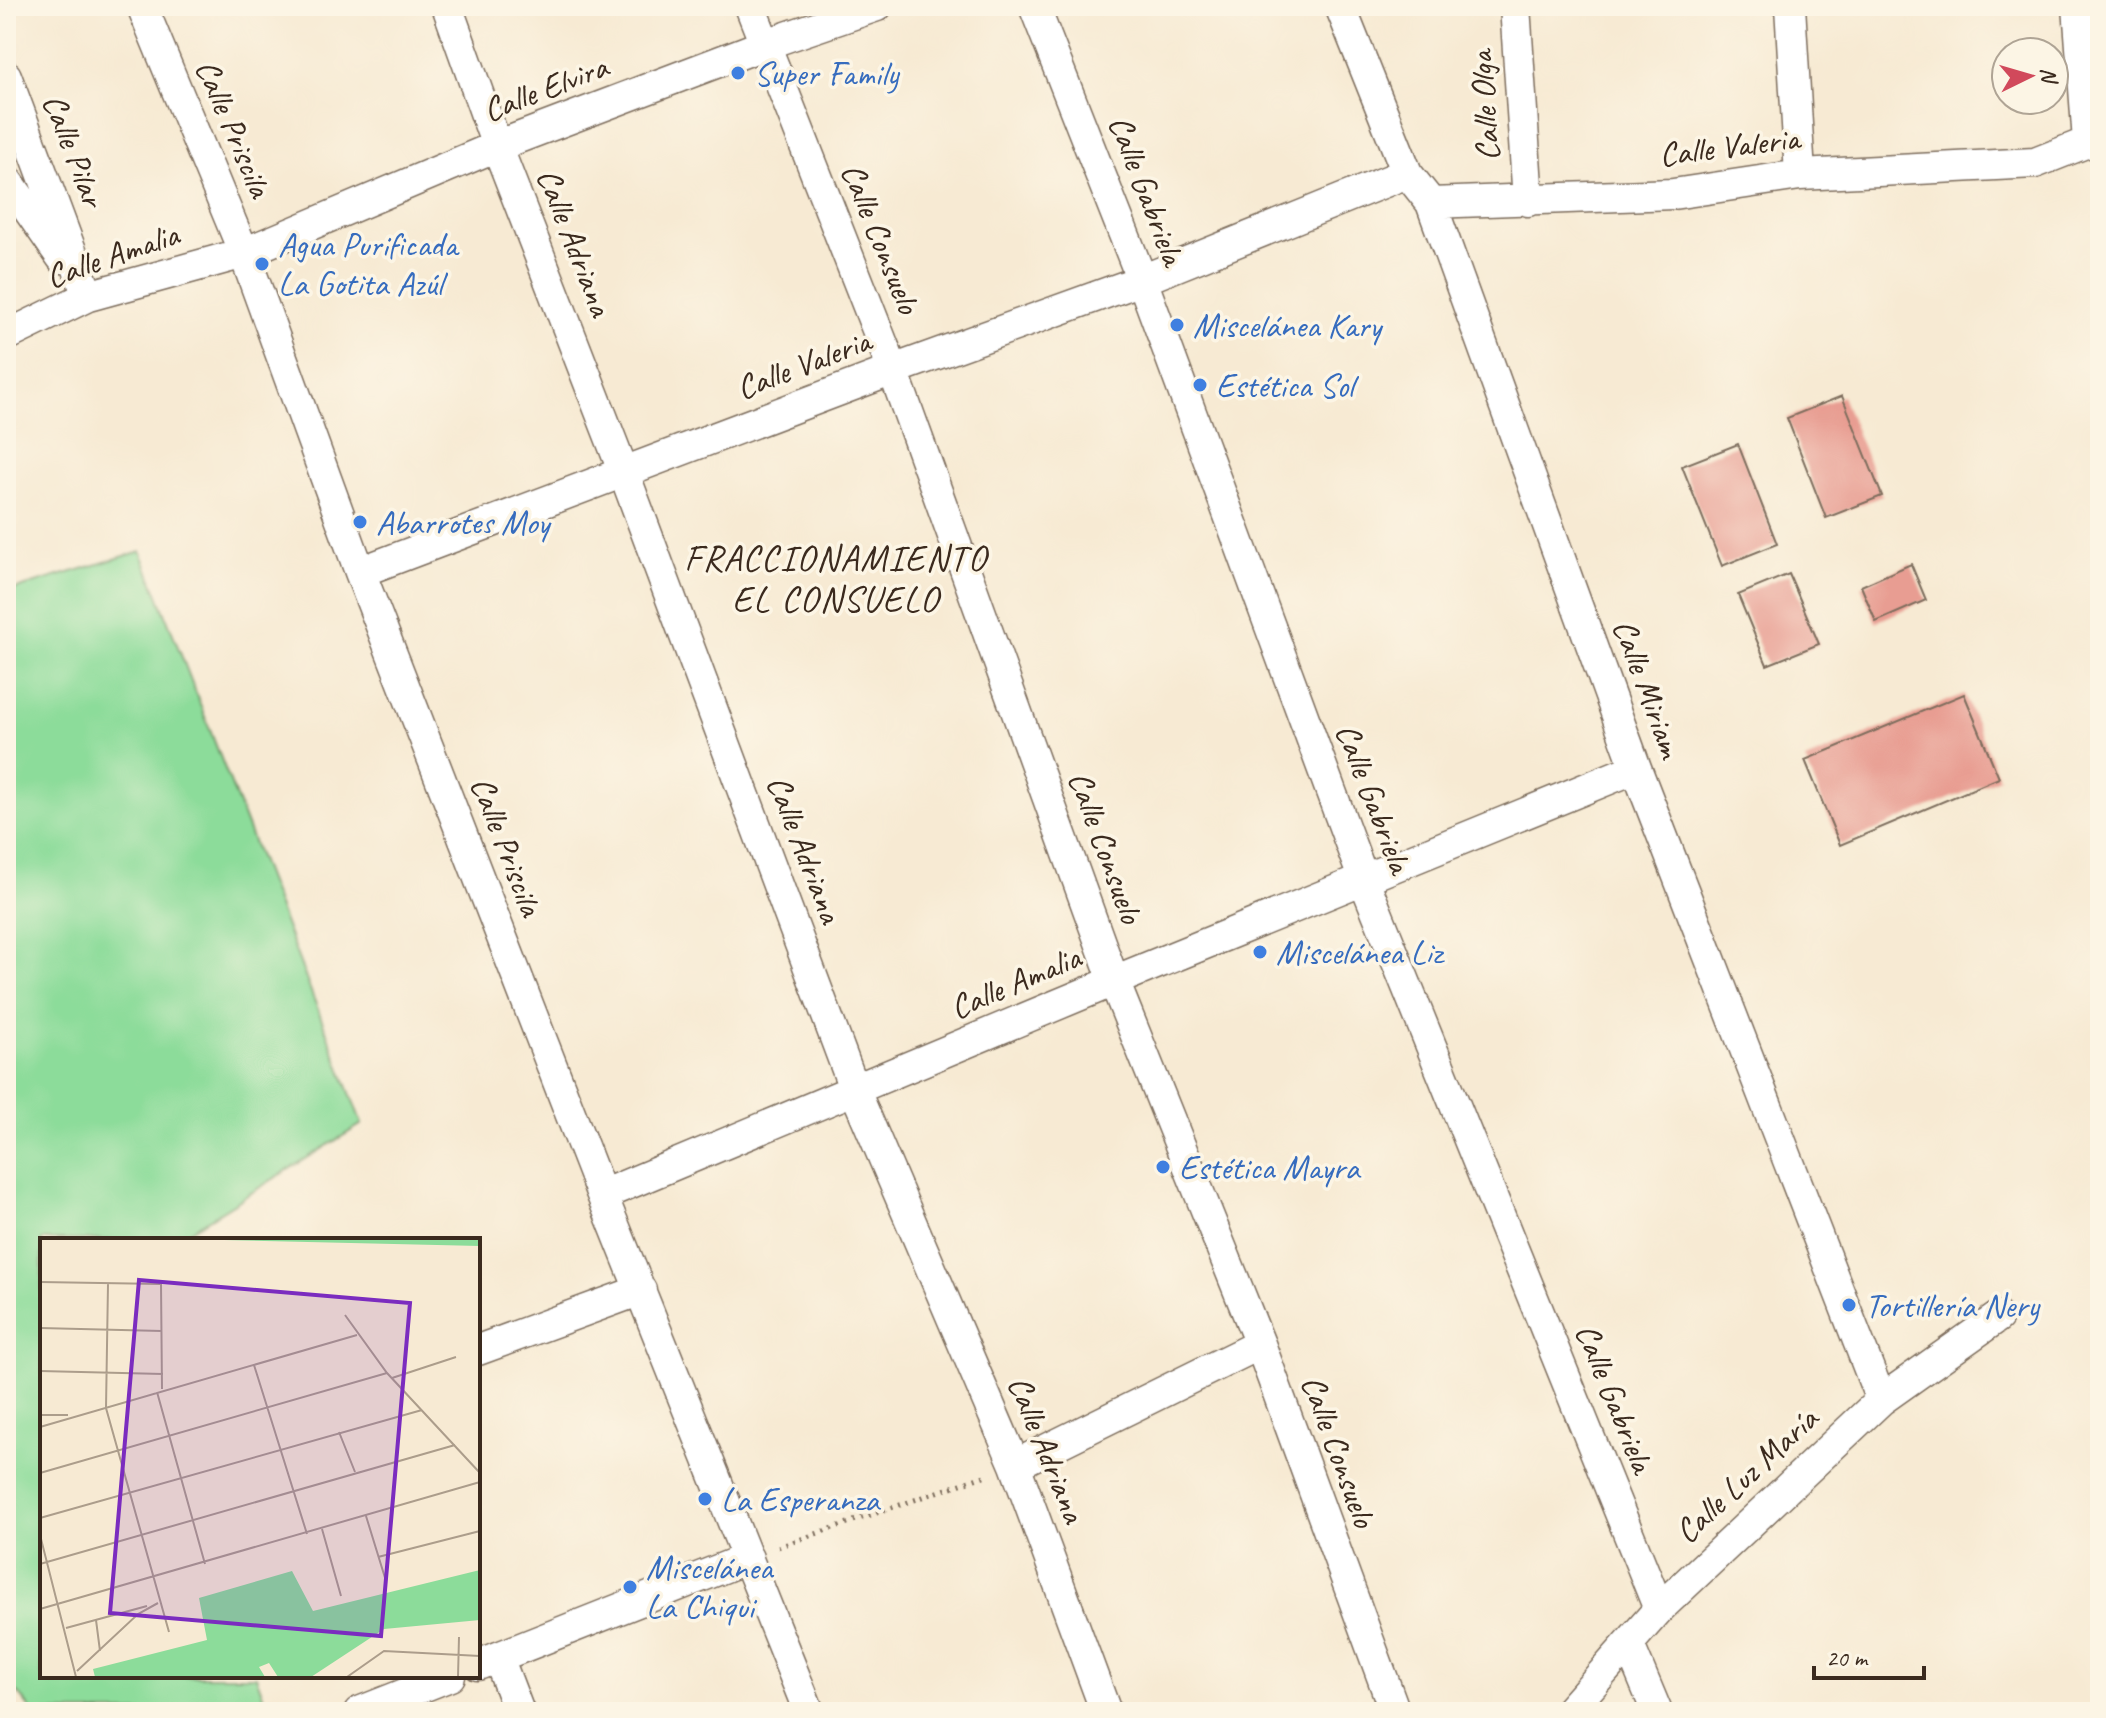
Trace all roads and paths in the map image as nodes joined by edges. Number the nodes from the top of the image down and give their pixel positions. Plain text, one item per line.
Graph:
1 (142, 6) edge
2 (447, 6) edge
3 (750, 6) edge
4 (877, 6) edge
5 (1034, 6) edge
6 (1340, 6) edge
7 (1515, 6) edge
8 (1790, 6) edge
9 (2078, 6) edge
10 (763, 45) junction
11 (6, 76) edge
12 (497, 146) junction
13 (1407, 173) junction
14 (1800, 175) junction
15 (6, 178) edge
16 (1528, 201) junction
17 (1431, 203) junction
18 (244, 253) junction
19 (1142, 280) junction
20 (88, 296) junction
21 (6, 336) edge
22 (893, 370) junction
23 (624, 473) junction
24 (360, 572) junction
25 (1636, 768) junction
26 (1363, 878) junction
27 (1114, 981) junction
28 (855, 1091) junction
29 (602, 1195) junction
30 (641, 1290) junction
31 (1998, 1317) dead end
32 (1260, 1344) junction
33 (480, 1349) edge
34 (1881, 1400) junction
35 (1015, 1465) junction
36 (748, 1558) junction
37 (1659, 1609) junction
38 (1629, 1645) junction
39 (488, 1661) edge
40 (445, 1678) edge
41 (359, 1712) edge
42 (519, 1712) edge
43 (809, 1712) edge
44 (1106, 1712) edge
45 (1395, 1712) edge
46 (1568, 1712) edge
47 (1657, 1712) edge

1 - 18 street, Calle Priscila
2 - 12 street, Calle Adriana
3 - 10 street, Calle Consuelo
4 - 10 street, Calle Elvira
5 - 19 street, Calle Gabriela
6 - 13 street, Calle Miriam
7 - 16 street, Calle Olga
8 - 14 street
9 - 14 street, Calle Valeria
10 - 12 street, Calle Elvira
10 - 22 street, Calle Consuelo
11 - 20 street, Calle Pilar
12 - 18 street, Calle Elvira
12 - 23 street, Calle Adriana
13 - 17 street, Calle Miriam
13 - 19 street, Calle Valeria
14 - 16 street, Calle Valeria
15 - 20 street
16 - 17 street, Calle Valeria
17 - 25 street, Calle Miriam
18 - 20 street, Calle Amalia
18 - 24 street, Calle Priscila
19 - 22 street, Calle Valeria
19 - 26 street, Calle Gabriela
20 - 21 street, Calle Amalia
22 - 23 street, Calle Valeria
22 - 27 street, Calle Consuelo
23 - 24 street, Calle Valeria
23 - 28 street, Calle Adriana
24 - 29 street, Calle Priscila
25 - 26 street, Calle Amalia
25 - 34 street, Calle Miriam
26 - 27 street, Calle Amalia
26 - 37 street, Calle Gabriela
27 - 28 street, Calle Amalia
27 - 32 street, Calle Consuelo
28 - 29 street, Calle Amalia
28 - 35 street, Calle Adriana
29 - 30 street, Calle Priscila
30 - 33 street
30 - 36 street, Calle Priscila
31 - 34 street, Calle Luz María
32 - 35 street
32 - 45 street, Calle Consuelo
34 - 37 street, Calle Luz María
35 - 36 path
35 - 44 street, Calle Adriana
36 - 39 street
36 - 43 street, Calle Priscila
37 - 38 street, Calle Luz María
38 - 46 street, Calle Luz María
38 - 47 street
39 - 42 street
40 - 41 street

